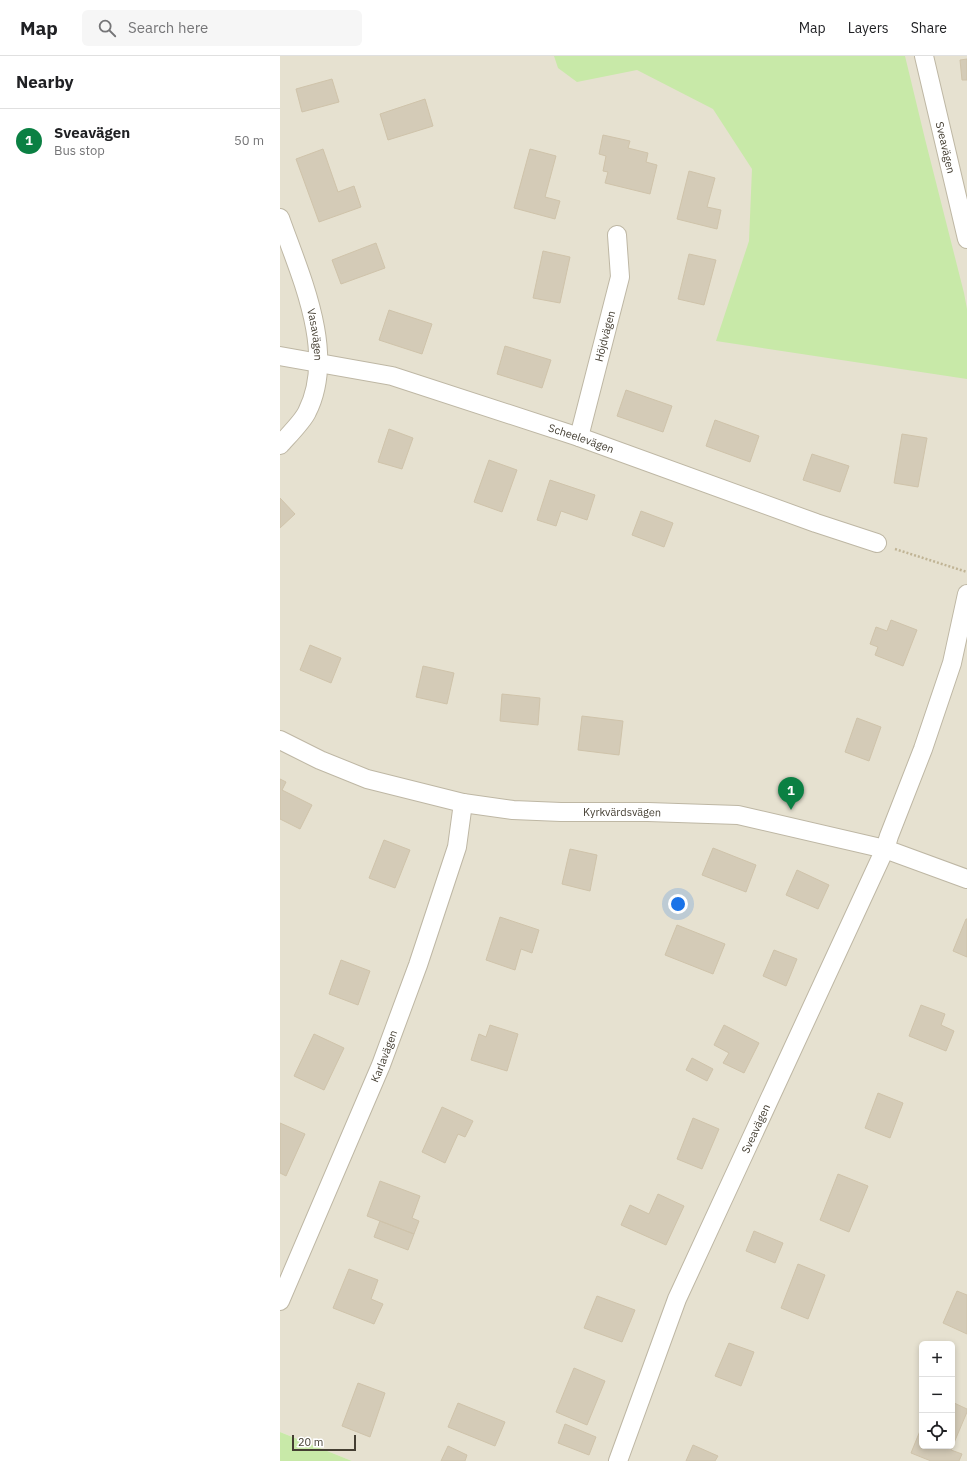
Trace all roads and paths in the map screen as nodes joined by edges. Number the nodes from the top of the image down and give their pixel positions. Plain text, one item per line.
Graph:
1 (924, 56) edge
2 (280, 218) edge
3 (617, 235) dead end
4 (967, 239) edge
5 (280, 356) edge
6 (318, 362) junction
7 (579, 436) junction
8 (280, 445) edge
9 (877, 543) joint
10 (967, 572) edge
11 (967, 594) edge
12 (280, 740) edge
13 (463, 803) junction
14 (885, 849) junction
15 (967, 879) edge
16 (280, 1301) edge
17 (618, 1461) edge

1 - 4 street, Sveavägen
2 - 6 street, Vasavägen
3 - 7 street, Höjdvägen
5 - 6 street, Scheelevägen
6 - 7 street, Scheelevägen
6 - 8 street, Vasavägen
7 - 9 street, Scheelevägen
9 - 10 path
11 - 14 street, Sveavägen
12 - 13 street, Kyrkvärdsvägen
13 - 14 street, Kyrkvärdsvägen
13 - 16 street, Karlavägen
14 - 15 street, Kyrkvärdsvägen
14 - 17 street, Sveavägen

